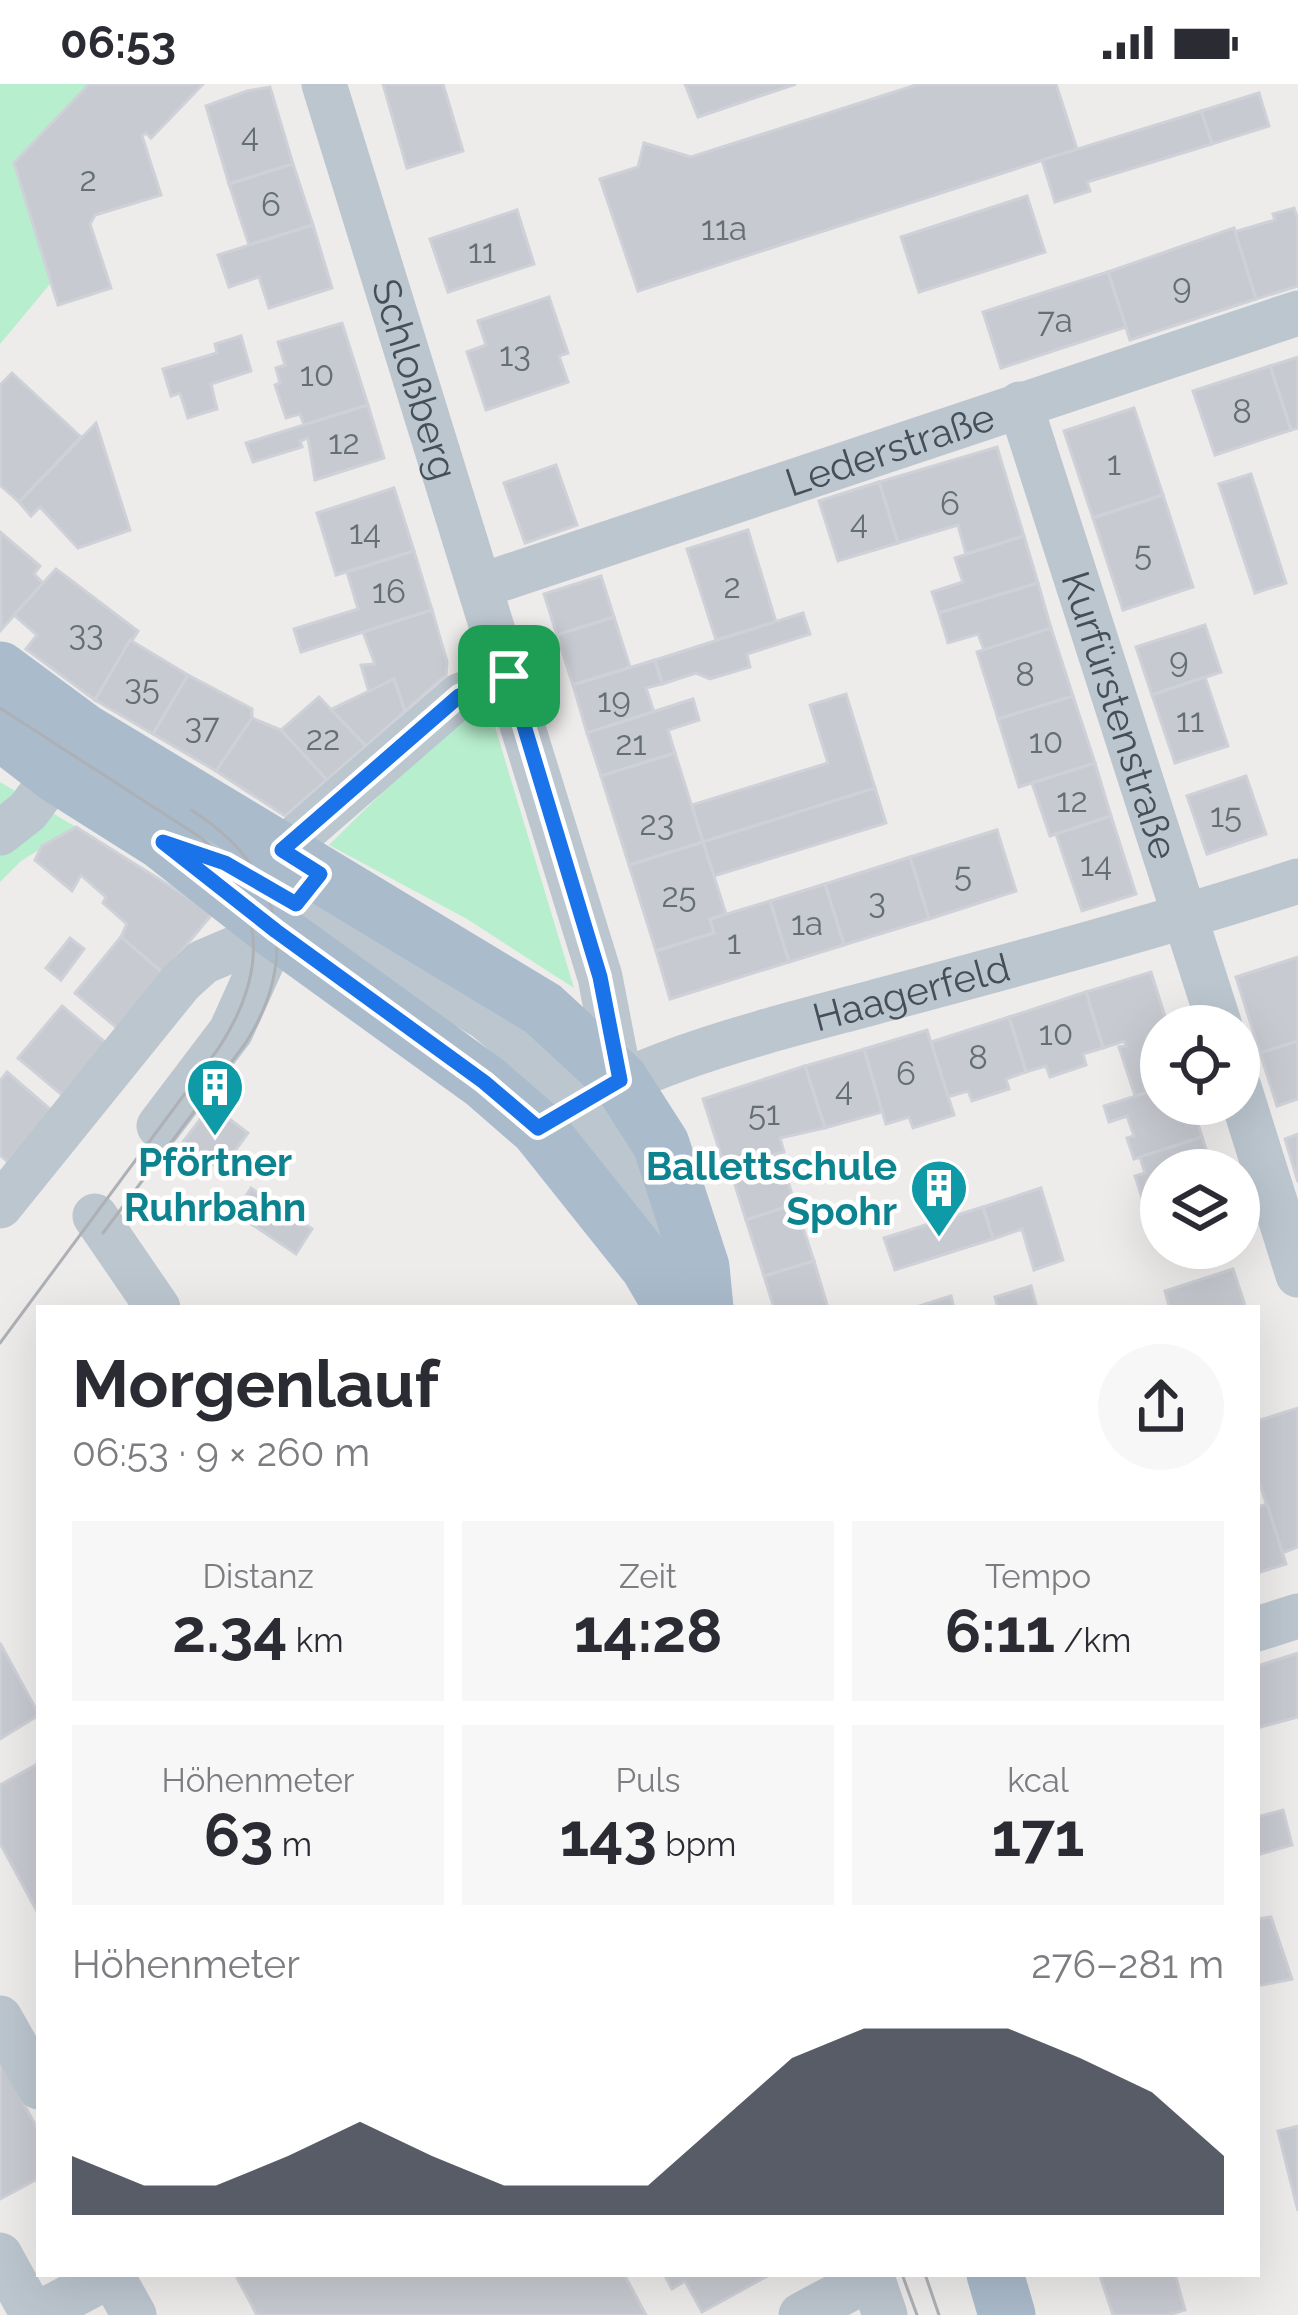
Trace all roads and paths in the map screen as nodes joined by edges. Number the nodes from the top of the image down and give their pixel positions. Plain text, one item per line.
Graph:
1 (324, 84) edge
2 (1298, 313) edge
3 (1019, 404) junction
4 (480, 586) junction
5 (0, 670) edge
6 (509, 676) junction
7 (0, 731) edge
8 (70, 753) junction
9 (0, 833) edge
10 (1298, 881) edge
11 (294, 890) junction
12 (1186, 918) junction
13 (1213, 1005) edge
14 (580, 1103) junction
15 (1251, 1125) edge
16 (159, 1126) dead end
17 (0, 1206) edge
18 (95, 1216) dead end
19 (1298, 1275) edge
20 (156, 1305) edge
21 (672, 1305) edge
22 (688, 1305) edge
23 (705, 1305) edge
24 (1298, 1616) edge
25 (1260, 1628) edge
26 (0, 2018) edge
27 (36, 2082) edge
28 (0, 2255) edge
29 (106, 2277) edge
30 (113, 2277) edge
31 (996, 2277) edge
32 (876, 2289) edge
33 (52, 2311) edge
34 (134, 2315) edge
35 (801, 2315) edge
36 (1007, 2315) edge

1 - 4 street, Schloßberg
2 - 3 street, Lederstraße
3 - 4 street, Lederstraße
3 - 12 street, Kurfürstenstraße
4 - 6 street, Schloßberg
5 - 8 main road
6 - 11 street
6 - 14 street, Schloßberg
7 - 8 main road
8 - 9 street
8 - 11 main road
8 - 11 main road
10 - 12 street, Haagerfeld
11 - 14 main road
11 - 14 main road
11 - 16 street
11 - 17 street
12 - 13 street, Kurfürstenstraße
12 - 14 street, Haagerfeld
14 - 21 main road
14 - 22 street
14 - 23 main road
15 - 19 street
18 - 20 street
24 - 25 street
26 - 27 street
28 - 33 street
29 - 33 street
30 - 34 street
31 - 36 main road
32 - 35 street

